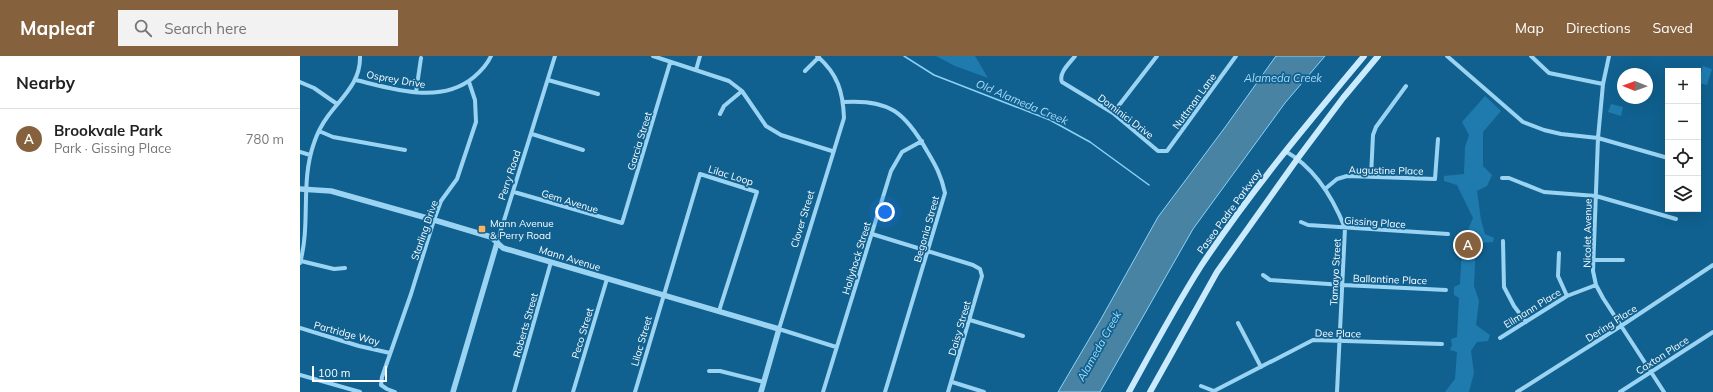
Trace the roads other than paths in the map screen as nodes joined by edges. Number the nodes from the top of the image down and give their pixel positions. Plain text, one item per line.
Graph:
1 (360, 56) edge
2 (491, 56) edge
3 (555, 56) edge
4 (653, 56) edge
5 (700, 56) edge
6 (818, 56) edge
7 (1075, 56) edge
8 (1157, 56) edge
9 (1236, 56) edge
10 (1364, 56) edge
11 (1378, 56) edge
12 (1447, 56) edge
13 (1531, 56) edge
14 (1609, 56) edge
15 (421, 58) dead end
16 (670, 63) junction
17 (696, 70) junction
18 (805, 71) dead end
19 (356, 80) junction
20 (548, 80) junction
21 (300, 82) edge
22 (468, 82) junction
23 (1603, 84) junction
24 (1406, 86) dead end
25 (742, 91) junction
26 (416, 92) junction
27 (598, 94) dead end
28 (843, 102) junction
29 (337, 104) junction
30 (1113, 113) junction
31 (720, 114) dead end
32 (319, 131) junction
33 (532, 134) junction
34 (1598, 138) junction
35 (1438, 139) dead end
36 (922, 141) junction
37 (405, 150) dead end
38 (583, 150) dead end
39 (832, 150) junction
40 (1285, 151) junction
41 (300, 152) edge
42 (1162, 152) joint
43 (310, 155) junction
44 (1665, 157) edge
45 (1298, 158) junction
46 (1371, 176) junction
47 (1502, 178) dead end
48 (1325, 188) junction
49 (303, 189) edge
50 (514, 192) junction
51 (1596, 196) junction
52 (1676, 219) dead end
53 (434, 220) junction
54 (1301, 222) dead end
55 (622, 223) joint
56 (1345, 228) junction
57 (872, 234) junction
58 (1448, 234) dead end
59 (1503, 241) dead end
60 (497, 243) junction
61 (928, 252) junction
62 (1559, 253) dead end
63 (1593, 260) junction
64 (1624, 260) dead end
65 (300, 262) edge
66 (551, 262) junction
67 (1713, 265) edge
68 (344, 268) dead end
69 (1263, 275) dead end
70 (607, 279) junction
71 (1343, 285) junction
72 (1596, 285) junction
73 (1446, 290) dead end
74 (663, 295) junction
75 (1567, 296) junction
76 (719, 312) junction
77 (970, 320) junction
78 (1238, 322) dead end
79 (1526, 322) junction
80 (1621, 326) junction
81 (300, 328) edge
82 (779, 329) junction
83 (1713, 332) edge
84 (1023, 336) dead end
85 (1500, 338) dead end
86 (1340, 340) junction
87 (1442, 344) dead end
88 (836, 347) junction
89 (390, 353) junction
90 (1261, 367) junction
91 (709, 371) dead end
92 (1651, 372) junction
93 (300, 375) edge
94 (764, 382) junction
95 (952, 382) junction
96 (1200, 386) dead end
97 (360, 392) edge
98 (396, 392) edge
99 (453, 392) edge
100 (514, 392) edge
101 (573, 392) edge
102 (634, 392) edge
103 (761, 392) edge
104 (823, 392) edge
105 (885, 392) edge
106 (948, 392) edge
107 (984, 392) edge
108 (1129, 392) edge
109 (1150, 392) edge
110 (1337, 392) edge
111 (1517, 392) edge
112 (1620, 392) edge
113 (1664, 392) edge

1 - 19 street
2 - 22 street, Osprey Drive
3 - 20 street, Perry Road
4 - 16 street
5 - 17 street
6 - 18 street, Clover Street
6 - 28 street, Clover Street
7 - 30 street, Dominici Drive
8 - 30 street
9 - 42 street, Nuttman Lane
10 - 40 main road, Paseo Padre Parkway
11 - 45 main road
12 - 34 street
13 - 23 street
14 - 23 street, Nicolet Avenue
15 - 26 street
16 - 17 street
16 - 55 street, Garcia Street
17 - 25 street
19 - 26 street, Osprey Drive
19 - 29 street
20 - 27 street
20 - 33 street, Perry Road
21 - 29 street
22 - 26 street, Osprey Drive
22 - 53 street, Starling Drive
23 - 34 street, Nicolet Avenue
24 - 46 street
25 - 31 street
25 - 39 street
28 - 36 street, Begonia Street
28 - 39 street, Clover Street
29 - 32 street
30 - 42 street, Dominici Drive
32 - 37 street
32 - 43 street
33 - 38 street
33 - 50 street, Perry Road
34 - 44 street
34 - 51 street, Nicolet Avenue
35 - 46 street, Augustine Place
36 - 57 street, Hollyhock Street
36 - 61 street, Begonia Street
39 - 82 street, Clover Street
40 - 45 street, Tamayo Street
40 - 108 main road, Paseo Padre Parkway
41 - 43 street
43 - 49 street
45 - 48 street, Tamayo Street
45 - 109 main road
46 - 48 street, Augustine Place
47 - 51 street
48 - 56 street, Tamayo Street
49 - 53 street, Mann Avenue
49 - 65 street
50 - 55 street, Gem Avenue
50 - 60 street, Perry Road
51 - 52 street
51 - 63 street, Nicolet Avenue
53 - 60 street, Mann Avenue
53 - 89 street, Starling Drive
54 - 56 street, Gissing Place
56 - 58 street, Gissing Place
56 - 71 street, Tamayo Street
57 - 61 street
57 - 88 street, Hollyhock Street
59 - 79 street
60 - 66 street, Mann Avenue
60 - 99 street, Perry Road
61 - 77 street, Daisy Street
61 - 105 street, Begonia Street
62 - 75 street
63 - 64 street
63 - 72 street, Nicolet Avenue
65 - 68 street
66 - 70 street, Mann Avenue
66 - 100 street, Roberts Street
67 - 80 street, Dering Place
69 - 71 street, Ballantine Place
70 - 74 street, Mann Avenue
70 - 101 street, Peco Street
71 - 73 street, Ballantine Place
71 - 86 street, Tamayo Street
72 - 75 street, Ellmann Place
72 - 80 street, Nicolet Avenue
74 - 76 street, Mann Avenue
74 - 76 street, Lilac Loop
74 - 102 street, Lilac Street
75 - 79 street, Ellmann Place
76 - 82 street, Mann Avenue
77 - 84 street
77 - 95 street, Daisy Street
78 - 90 street
79 - 85 street, Ellmann Place
80 - 92 street, Nicolet Avenue
80 - 111 street, Dering Place
81 - 89 street, Partridge Way
82 - 88 street, Mann Avenue
82 - 94 street, Clover Street
83 - 92 street, Caxton Place
86 - 87 street, Dee Place
86 - 90 street, Dee Place
86 - 110 street, Tamayo Street
88 - 104 street, Hollyhock Street
89 - 98 street, Starling Drive
90 - 96 street, Dee Place
91 - 94 street
92 - 112 street, Caxton Place
92 - 113 street, Nicolet Avenue
93 - 97 street
94 - 103 street, Clover Street
95 - 106 street, Daisy Street
95 - 107 street

